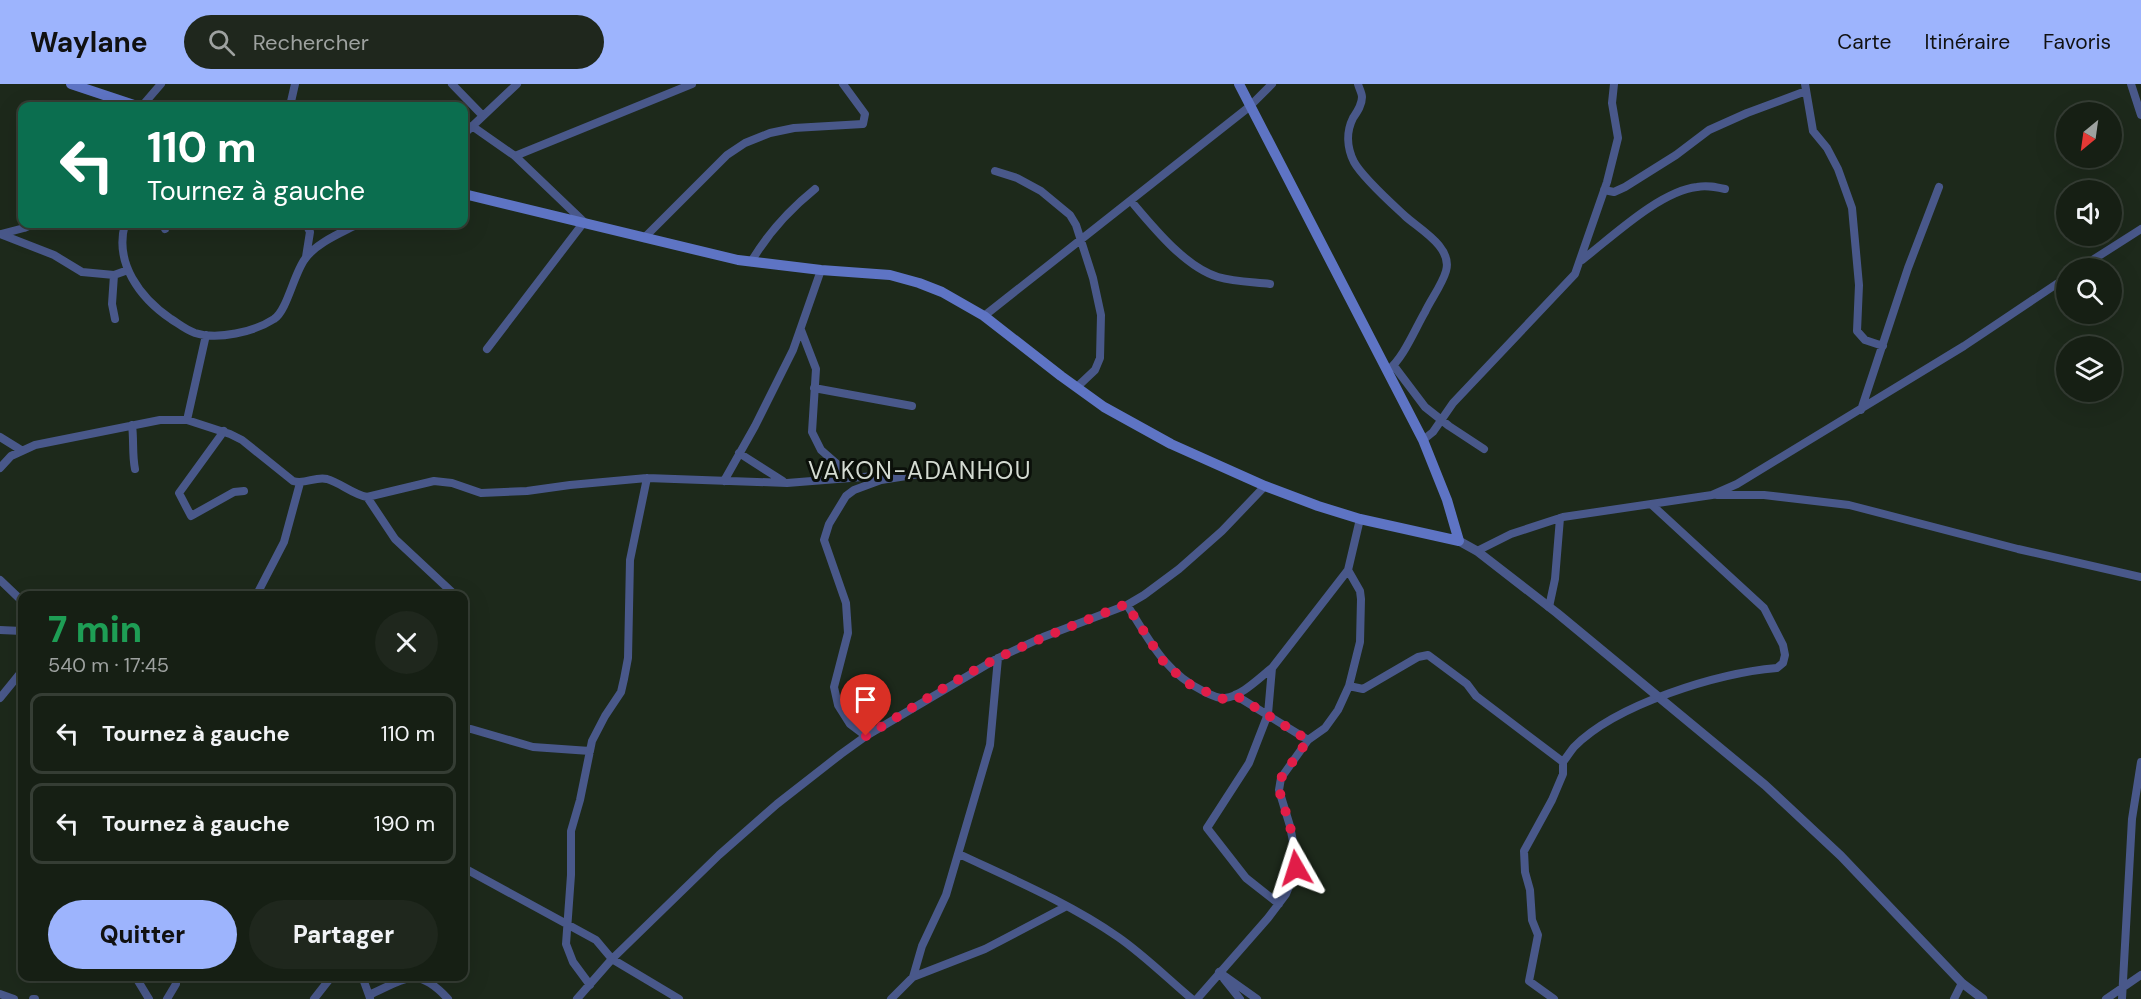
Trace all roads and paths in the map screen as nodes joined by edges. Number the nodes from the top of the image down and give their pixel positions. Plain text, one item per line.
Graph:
1 (71, 84) edge
2 (160, 84) edge
3 (295, 84) edge
4 (452, 84) edge
5 (517, 84) edge
6 (692, 84) edge
7 (843, 84) edge
8 (1239, 84) edge
9 (1272, 84) edge
10 (1358, 84) edge
11 (1614, 84) edge
12 (2132, 84) edge
13 (1806, 88) edge
14 (113, 102) edge
15 (145, 102) edge
16 (291, 102) edge
17 (1249, 107) junction
18 (2141, 115) edge
19 (483, 116) junction
20 (472, 126) junction
21 (468, 130) edge
22 (515, 156) junction
23 (995, 171) dead end
24 (1939, 187) dead end
25 (815, 189) dead end
26 (1725, 189) dead end
27 (1604, 190) junction
28 (468, 195) edge
29 (1131, 201) junction
30 (584, 222) junction
31 (24, 228) edge
32 (124, 228) edge
33 (305, 228) edge
34 (351, 228) edge
35 (2141, 230) edge
36 (644, 238) junction
37 (1080, 240) junction
38 (306, 257) junction
39 (2096, 258) edge
40 (1581, 261) junction
41 (751, 262) junction
42 (128, 270) junction
43 (821, 270) junction
44 (114, 275) junction
45 (1270, 284) dead end
46 (2056, 284) edge
47 (984, 316) junction
48 (115, 319) dead end
49 (801, 330) junction
50 (206, 335) junction
51 (1883, 346) junction
52 (487, 349) dead end
53 (1391, 368) junction
54 (1077, 387) junction
55 (814, 388) junction
56 (912, 406) dead end
57 (1862, 410) junction
58 (187, 420) junction
59 (1441, 420) junction
60 (132, 425) junction
61 (224, 431) junction
62 (0, 437) edge
63 (1423, 440) junction
64 (1484, 448) dead end
65 (21, 450) junction
66 (739, 453) junction
67 (0, 468) edge
68 (135, 469) dead end
69 (919, 474) dead end
70 (843, 477) junction
71 (647, 478) junction
72 (887, 479) junction
73 (723, 481) junction
74 (300, 483) junction
75 (787, 483) junction
76 (1265, 486) junction
77 (244, 491) dead end
78 (1712, 495) junction
79 (367, 497) junction
80 (1652, 505) junction
81 (1560, 518) junction
82 (1360, 519) junction
83 (1459, 541) junction
84 (1477, 551) junction
85 (1348, 570) junction
86 (2141, 577) edge
87 (0, 580) edge
88 (259, 591) edge
89 (450, 591) edge
90 (18, 597) edge
91 (1126, 604) junction
92 (1548, 607) junction
93 (0, 630) edge
94 (18, 631) edge
95 (998, 658) junction
96 (1272, 668) junction
97 (18, 676) edge
98 (1349, 686) junction
99 (1235, 695) junction
100 (1661, 697) junction
101 (0, 698) edge
102 (1268, 714) junction
103 (468, 729) edge
104 (866, 736) junction
105 (1308, 740) junction
106 (590, 751) junction
107 (1563, 762) junction
108 (2141, 762) edge
109 (959, 854) junction
110 (468, 870) edge
111 (1279, 904) junction
112 (1065, 907) junction
113 (568, 925) junction
114 (612, 958) junction
115 (1219, 972) junction
116 (2141, 975) edge
117 (913, 977) junction
118 (138, 981) edge
119 (176, 981) edge
120 (328, 981) edge
121 (364, 981) edge
122 (399, 981) edge
123 (429, 981) edge
124 (1962, 983) junction
125 (590, 985) junction
126 (2123, 986) junction
127 (0, 994) edge
128 (370, 997) edge
129 (14, 999) edge
130 (149, 999) edge
131 (167, 999) edge
132 (314, 999) edge
133 (448, 999) edge
134 (577, 999) edge
135 (679, 999) edge
136 (891, 999) edge
137 (1194, 999) edge
138 (1240, 999) edge
139 (1257, 999) edge
140 (1554, 999) edge
141 (1954, 999) edge
142 (1983, 999) edge
143 (2106, 999) edge
144 (2122, 999) edge

1 - 14 main road
2 - 15 street
3 - 16 street
4 - 19 street
5 - 19 street
6 - 22 street
7 - 36 street
8 - 17 main road
9 - 17 street
10 - 53 street
11 - 27 street
12 - 18 street
13 - 27 street
13 - 51 street
17 - 29 street
17 - 53 main road
19 - 20 street
20 - 21 street
20 - 22 street
22 - 30 street
23 - 37 street
24 - 51 street
25 - 41 street
26 - 40 street
27 - 40 street
28 - 30 main road
29 - 37 street
29 - 45 street
30 - 36 main road
30 - 52 street
31 - 44 street
32 - 42 street
33 - 38 street
34 - 38 street
35 - 39 street
36 - 41 main road
37 - 47 street
37 - 54 street
38 - 50 street
40 - 59 street
41 - 43 main road
42 - 44 street
42 - 50 street
43 - 47 main road
43 - 49 street
44 - 48 street
46 - 57 street
47 - 54 main road
49 - 55 street
49 - 66 street
50 - 58 street
51 - 57 street
53 - 59 street
53 - 63 main road
54 - 76 main road
55 - 56 street
55 - 70 street
57 - 78 street
58 - 60 street
58 - 61 street
59 - 63 street
59 - 64 street
60 - 65 street
60 - 68 street
61 - 74 street
61 - 77 street
62 - 65 street
63 - 83 main road
65 - 67 street
66 - 73 street
66 - 75 street
69 - 72 street
70 - 72 street
70 - 75 street
71 - 73 street
71 - 79 street
71 - 106 street
72 - 104 street
73 - 75 street
74 - 79 street
74 - 88 street
76 - 82 main road
76 - 91 street
78 - 80 street
78 - 86 street
79 - 89 street
80 - 81 street
80 - 100 street
81 - 84 street
81 - 92 street
82 - 83 main road
82 - 85 street
83 - 84 street
84 - 92 street
85 - 96 street
85 - 98 street
87 - 90 street
91 - 95 street
91 - 99 street
92 - 100 street
93 - 94 street
95 - 104 street
95 - 109 street
96 - 99 street
96 - 102 street
97 - 101 street
98 - 105 street
98 - 107 street
99 - 102 street
100 - 107 street
100 - 124 street
102 - 105 street
102 - 111 street
103 - 106 street
104 - 114 street
105 - 111 street
106 - 113 street
107 - 140 street
108 - 126 street
109 - 112 street
109 - 117 street
110 - 113 street
111 - 115 street
112 - 117 street
112 - 137 street
113 - 114 street
113 - 125 street
114 - 125 street
114 - 135 street
115 - 137 street
115 - 138 street
115 - 139 street
116 - 126 street
117 - 136 street
118 - 130 street
119 - 131 street
120 - 132 street
121 - 128 street
122 - 128 street
123 - 133 street
124 - 141 street
124 - 142 street
125 - 134 street
126 - 143 street
126 - 144 street
127 - 129 street

